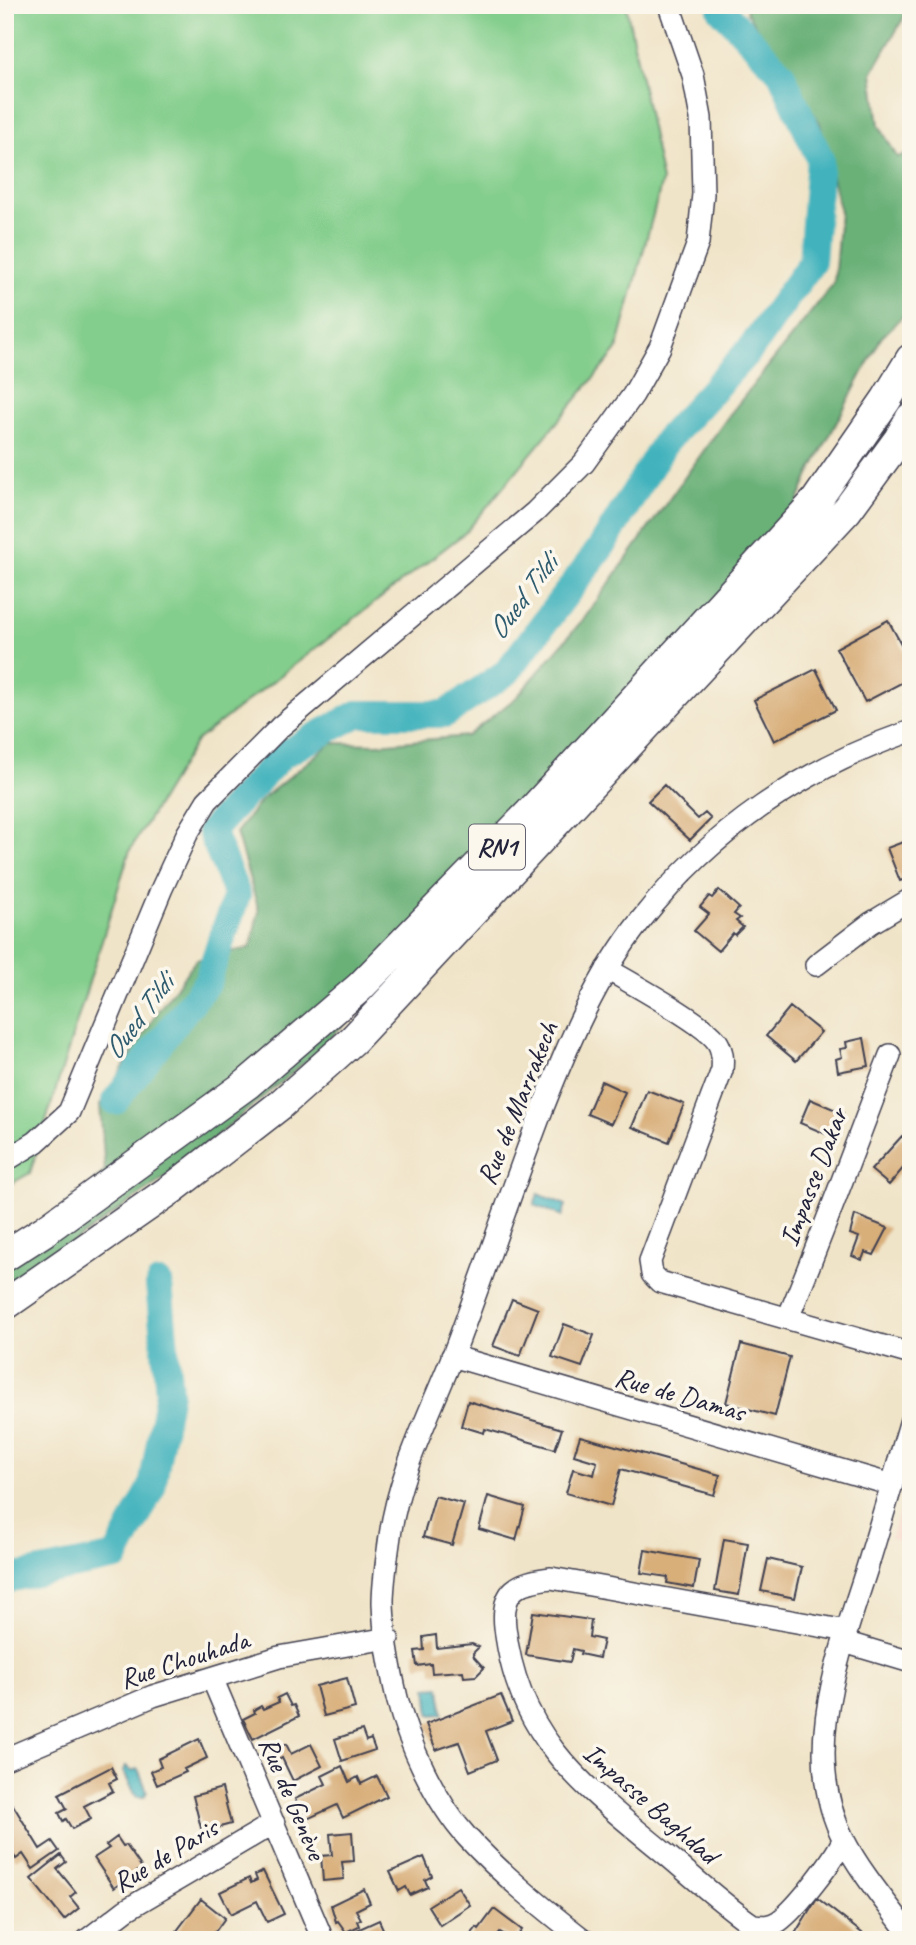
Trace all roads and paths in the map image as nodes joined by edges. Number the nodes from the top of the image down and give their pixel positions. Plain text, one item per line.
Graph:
1 (669, 5) edge
2 (911, 359) edge
3 (911, 418) edge
4 (911, 731) edge
5 (911, 899) edge
6 (816, 965) dead end
7 (607, 969) junction
8 (890, 1055) dead end
9 (5, 1161) edge
10 (5, 1256) edge
11 (5, 1305) edge
12 (788, 1318) junction
13 (911, 1354) edge
14 (452, 1356) junction
15 (911, 1420) edge
16 (892, 1485) junction
17 (846, 1637) junction
18 (388, 1638) junction
19 (911, 1662) edge
20 (212, 1678) junction
21 (5, 1759) edge
22 (274, 1823) junction
23 (844, 1840) junction
24 (911, 1936) edge
25 (87, 1940) edge
26 (323, 1940) edge
27 (584, 1940) edge

1 - 9 street
2 - 10 highway, RN1
3 - 11 highway, RN1
4 - 7 street, Rue de Marrakech
5 - 6 street
7 - 12 street
7 - 14 street, Rue de Marrakech
8 - 12 street, Impasse Dakar
12 - 13 street
14 - 16 street, Rue de Damas
14 - 18 street, Rue de Marrakech
15 - 16 street
16 - 17 street
17 - 19 street
17 - 23 street
17 - 23 street, Impasse Baghdad
18 - 20 street, Rue Chouhada
18 - 27 street, Rue de Marrakech
20 - 21 street, Rue Chouhada
20 - 22 street, Rue de Genève
22 - 25 street, Rue de Paris
22 - 26 street, Rue de Genève
23 - 24 street

